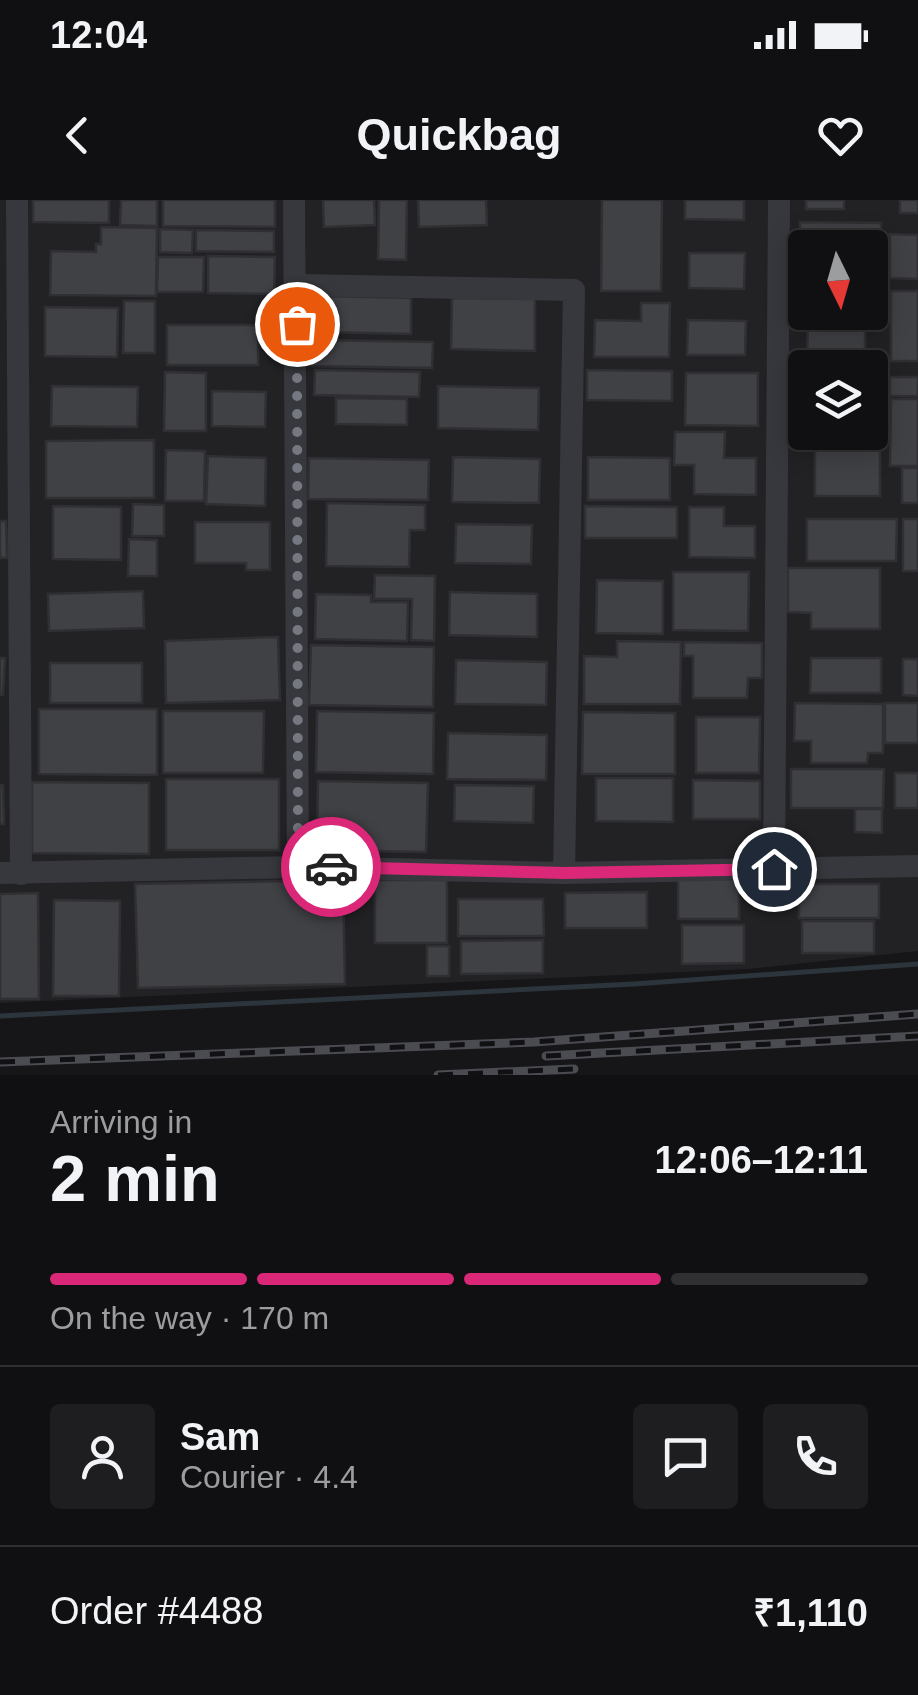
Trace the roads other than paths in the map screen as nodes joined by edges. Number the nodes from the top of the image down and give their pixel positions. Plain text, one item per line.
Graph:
1 (17, 200) edge
2 (294, 200) edge
3 (779, 200) edge
4 (297, 284) junction
5 (298, 866) junction
6 (918, 866) edge
7 (774, 869) junction
8 (11, 873) edge
9 (564, 873) junction

1 - 8 street
2 - 4 street
3 - 7 street
4 - 5 street
4 - 9 street
5 - 8 street
5 - 9 street
6 - 7 street
7 - 9 street

